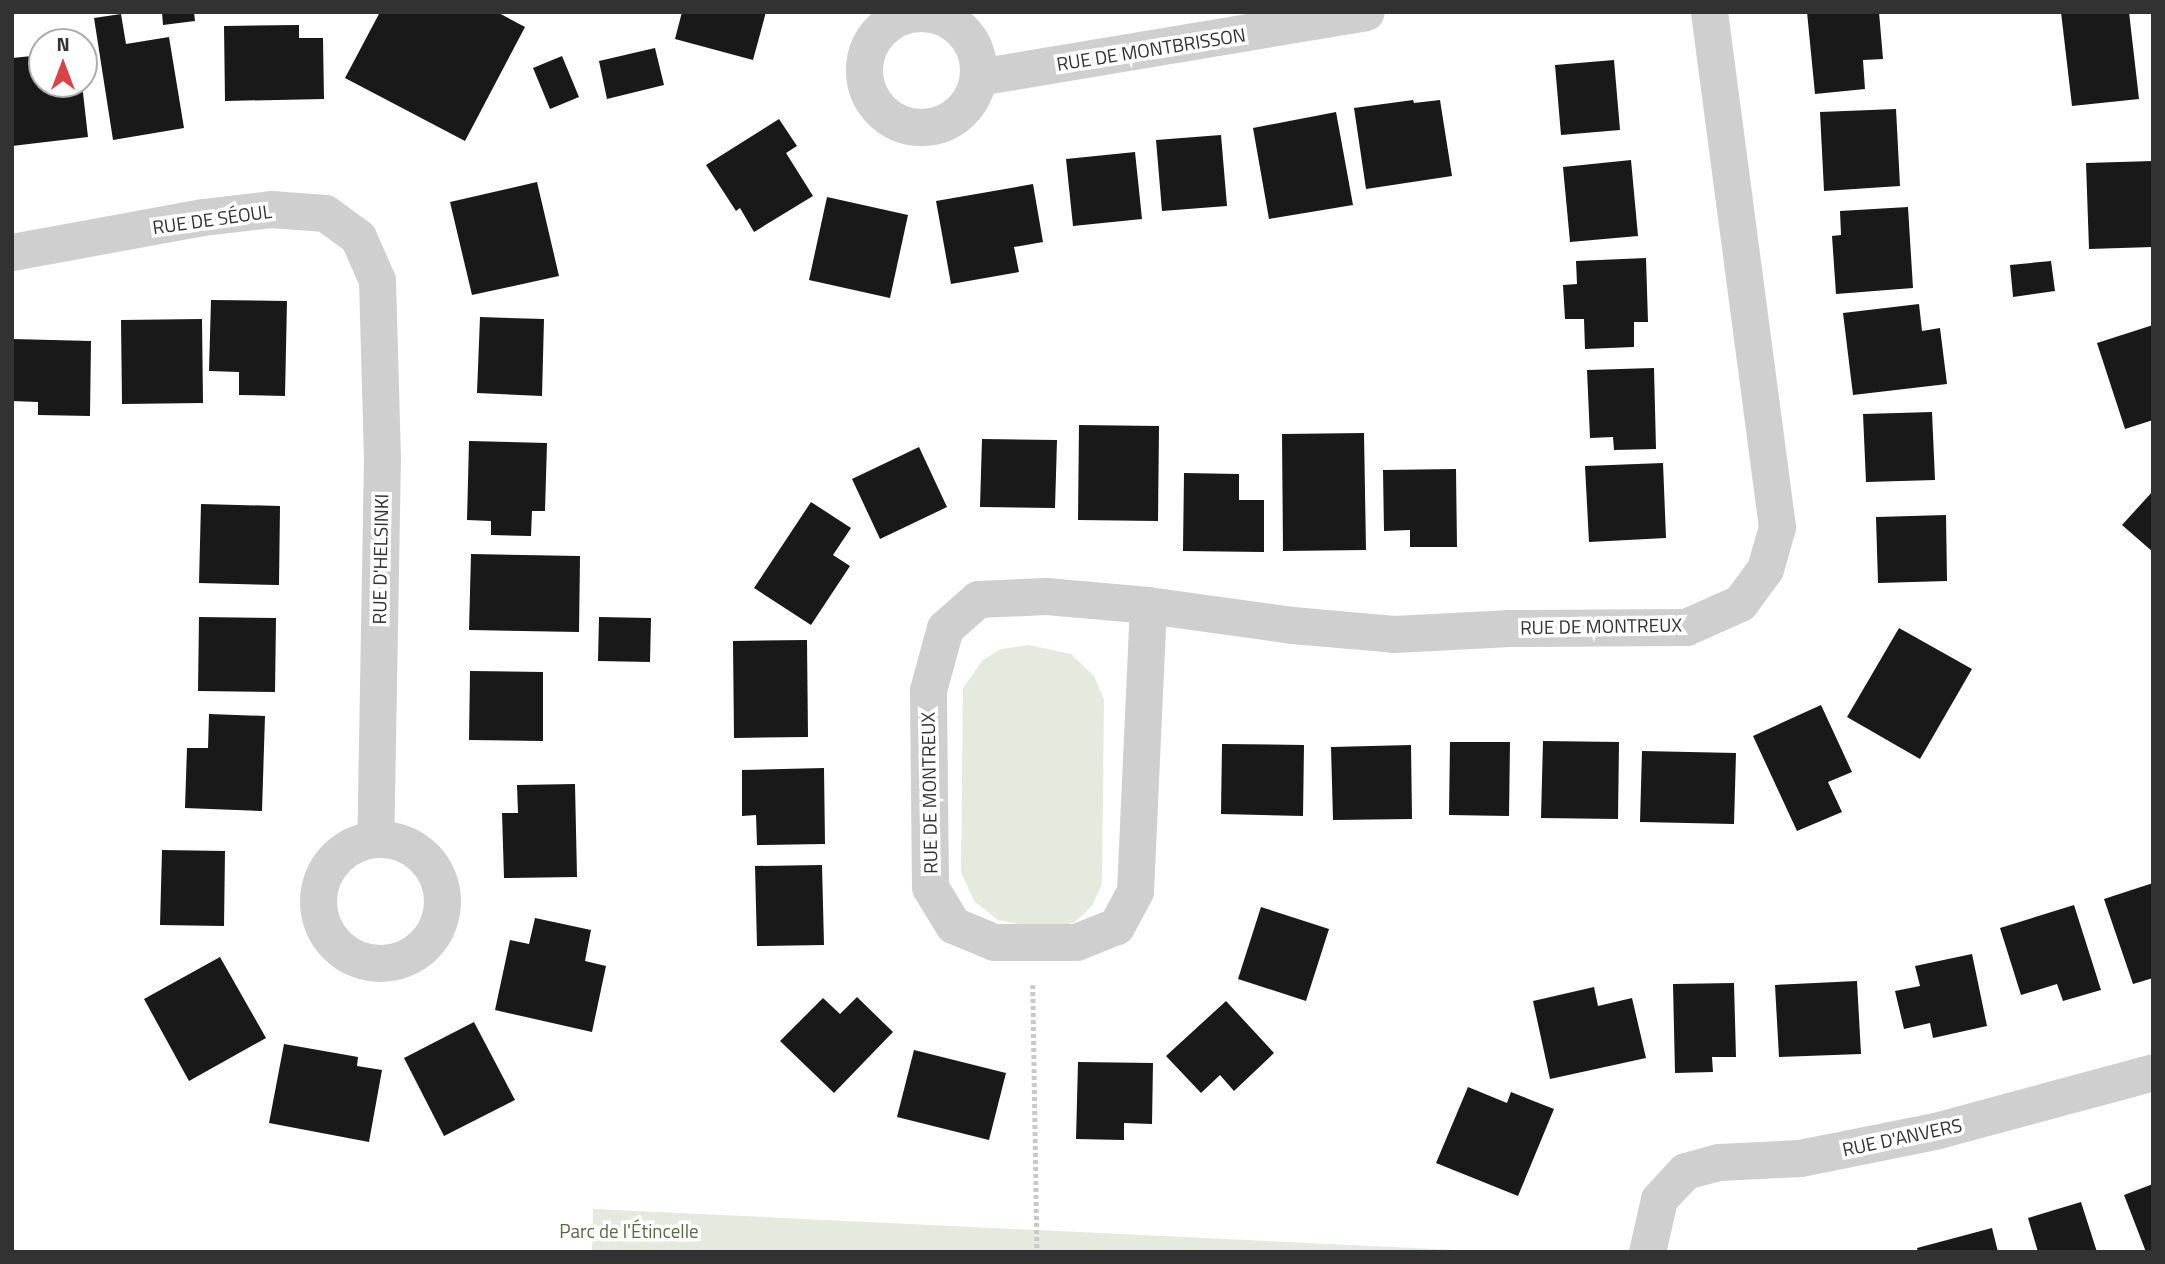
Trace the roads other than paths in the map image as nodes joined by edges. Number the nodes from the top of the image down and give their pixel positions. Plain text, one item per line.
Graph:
1 (1366, 12) edge
2 (1709, 12) edge
3 (978, 77) dead end
4 (12, 252) edge
5 (377, 280) joint
6 (1148, 605) junction
7 (375, 838) dead end
8 (2153, 1072) edge
9 (1647, 1252) edge

1 - 3 street, RUE DE MONTBRISSON
2 - 6 street, RUE DE MONTREUX
4 - 5 street, RUE DE SÉOUL
5 - 7 street, RUE D'HELSINKI
6 - 6 street, RUE DE MONTREUX
8 - 9 street, RUE D'ANVERS

